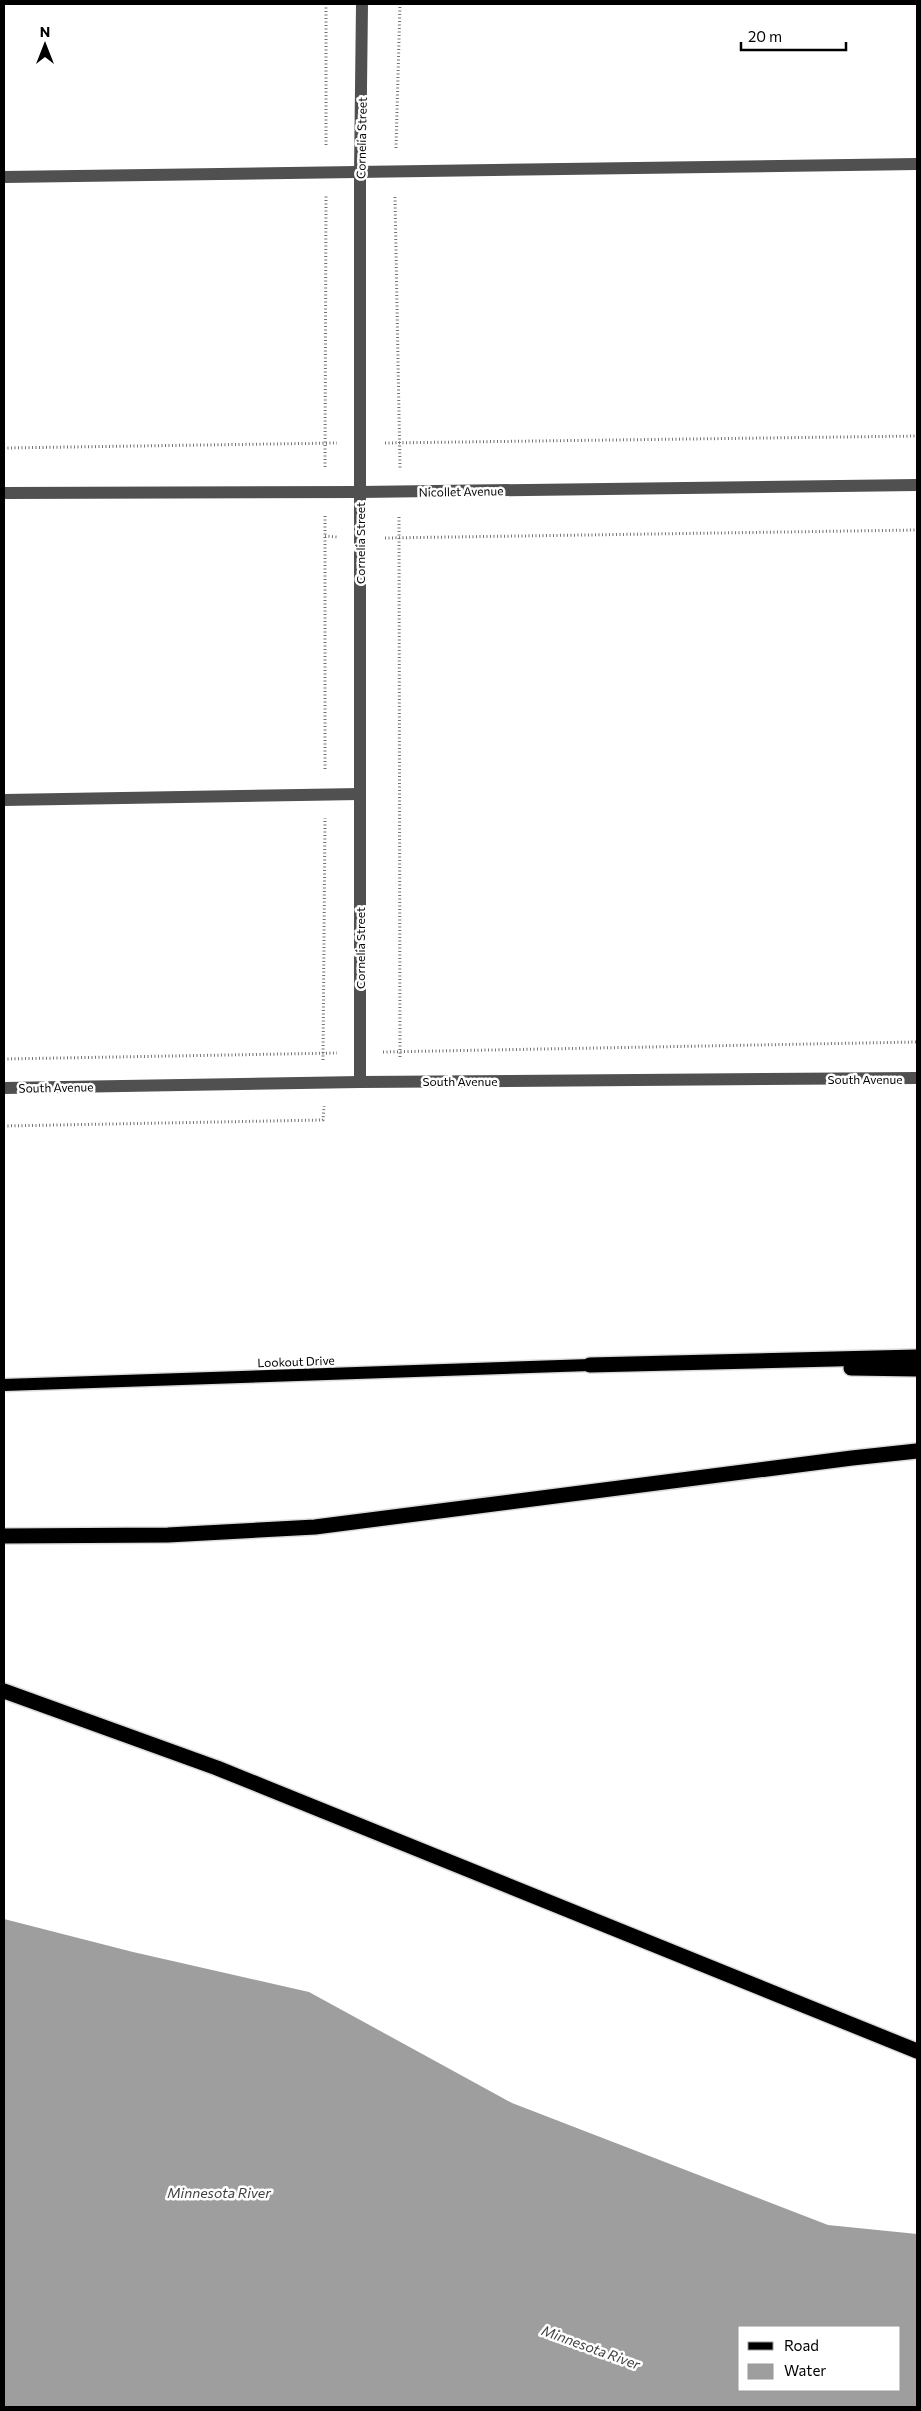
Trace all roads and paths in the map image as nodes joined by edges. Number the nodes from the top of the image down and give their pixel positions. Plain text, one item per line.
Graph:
1 (326, 4) edge
2 (362, 4) edge
3 (400, 4) edge
4 (917, 164) edge
5 (326, 172) junction
6 (360, 172) junction
7 (395, 172) junction
8 (4, 177) edge
9 (917, 436) edge
10 (325, 442) junction
11 (360, 443) junction
12 (399, 443) junction
13 (4, 448) edge
14 (917, 485) edge
15 (401, 491) junction
16 (325, 492) junction
17 (360, 492) junction
18 (4, 493) edge
19 (917, 530) edge
20 (325, 536) junction
21 (398, 538) junction
22 (360, 539) junction
23 (325, 794) junction
24 (360, 794) junction
25 (4, 800) edge
26 (917, 1042) edge
27 (400, 1052) junction
28 (323, 1053) junction
29 (360, 1053) junction
30 (4, 1059) edge
31 (917, 1078) edge
32 (324, 1082) junction
33 (360, 1082) junction
34 (400, 1082) junction
35 (4, 1088) edge
36 (4, 1126) edge
37 (917, 1357) edge
38 (590, 1365) junction
39 (917, 1369) edge
40 (4, 1385) edge
41 (917, 1451) edge
42 (4, 1536) edge
43 (4, 1691) edge
44 (917, 2052) edge

1 - 5 path
2 - 6 street, Cornelia Street
3 - 7 path
4 - 7 street
5 - 6 street
5 - 8 street
5 - 10 path
6 - 7 street
6 - 11 street, Cornelia Street
7 - 12 path
9 - 12 path
10 - 11 path
10 - 13 path
10 - 16 path
11 - 12 path
11 - 17 street, Cornelia Street
12 - 15 path
14 - 15 street, Nicollet Avenue
15 - 17 street, Nicollet Avenue
15 - 21 path
16 - 17 street, Nicollet Avenue
16 - 18 street, Nicollet Avenue
16 - 20 path
17 - 22 street, Cornelia Street
19 - 21 path
20 - 22 path
20 - 23 path
21 - 22 path
21 - 27 path
22 - 24 street, Cornelia Street
23 - 24 street
23 - 25 street
23 - 28 path
24 - 29 street, Cornelia Street
26 - 27 path
27 - 29 path
27 - 34 path
28 - 29 path
28 - 30 path
28 - 32 path
29 - 33 street, Cornelia Street
31 - 34 street, South Avenue
32 - 33 street, South Avenue
32 - 35 street, South Avenue
32 - 36 path
33 - 34 street, South Avenue
37 - 38 highway
38 - 39 highway
38 - 40 main road, Lookout Drive
41 - 42 highway
43 - 44 highway

